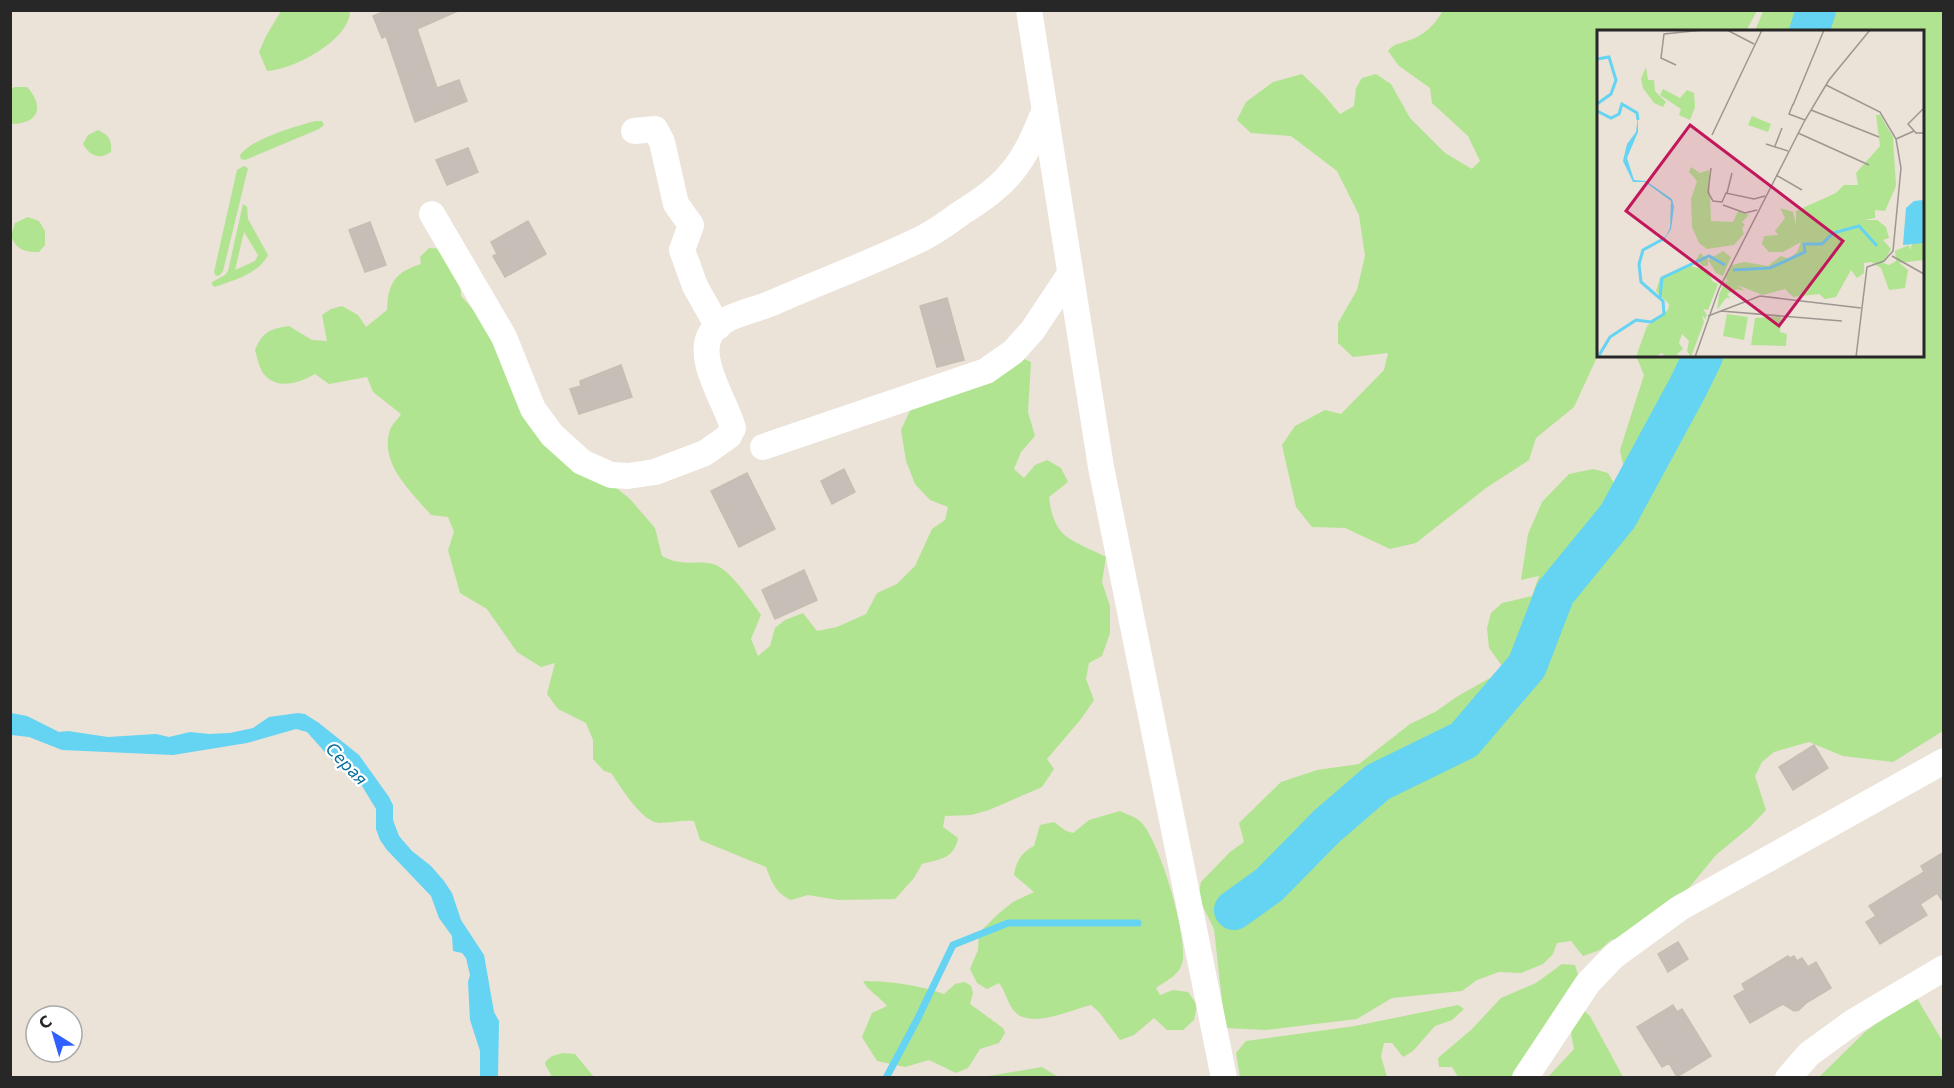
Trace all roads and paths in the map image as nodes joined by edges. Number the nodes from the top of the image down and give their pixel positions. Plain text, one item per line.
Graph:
1 (1029, 10) edge
2 (1046, 108) junction
3 (634, 131) dead end
4 (432, 214) dead end
5 (1070, 274) junction
6 (718, 327) junction
7 (763, 447) dead end
8 (1944, 761) edge
9 (1944, 968) edge
10 (1224, 1077) edge
11 (1525, 1077) edge
12 (1788, 1077) edge

1 - 2 street
2 - 5 street
2 - 6 street
3 - 6 street
4 - 6 street
5 - 7 street
5 - 10 street
8 - 11 street
9 - 12 street

